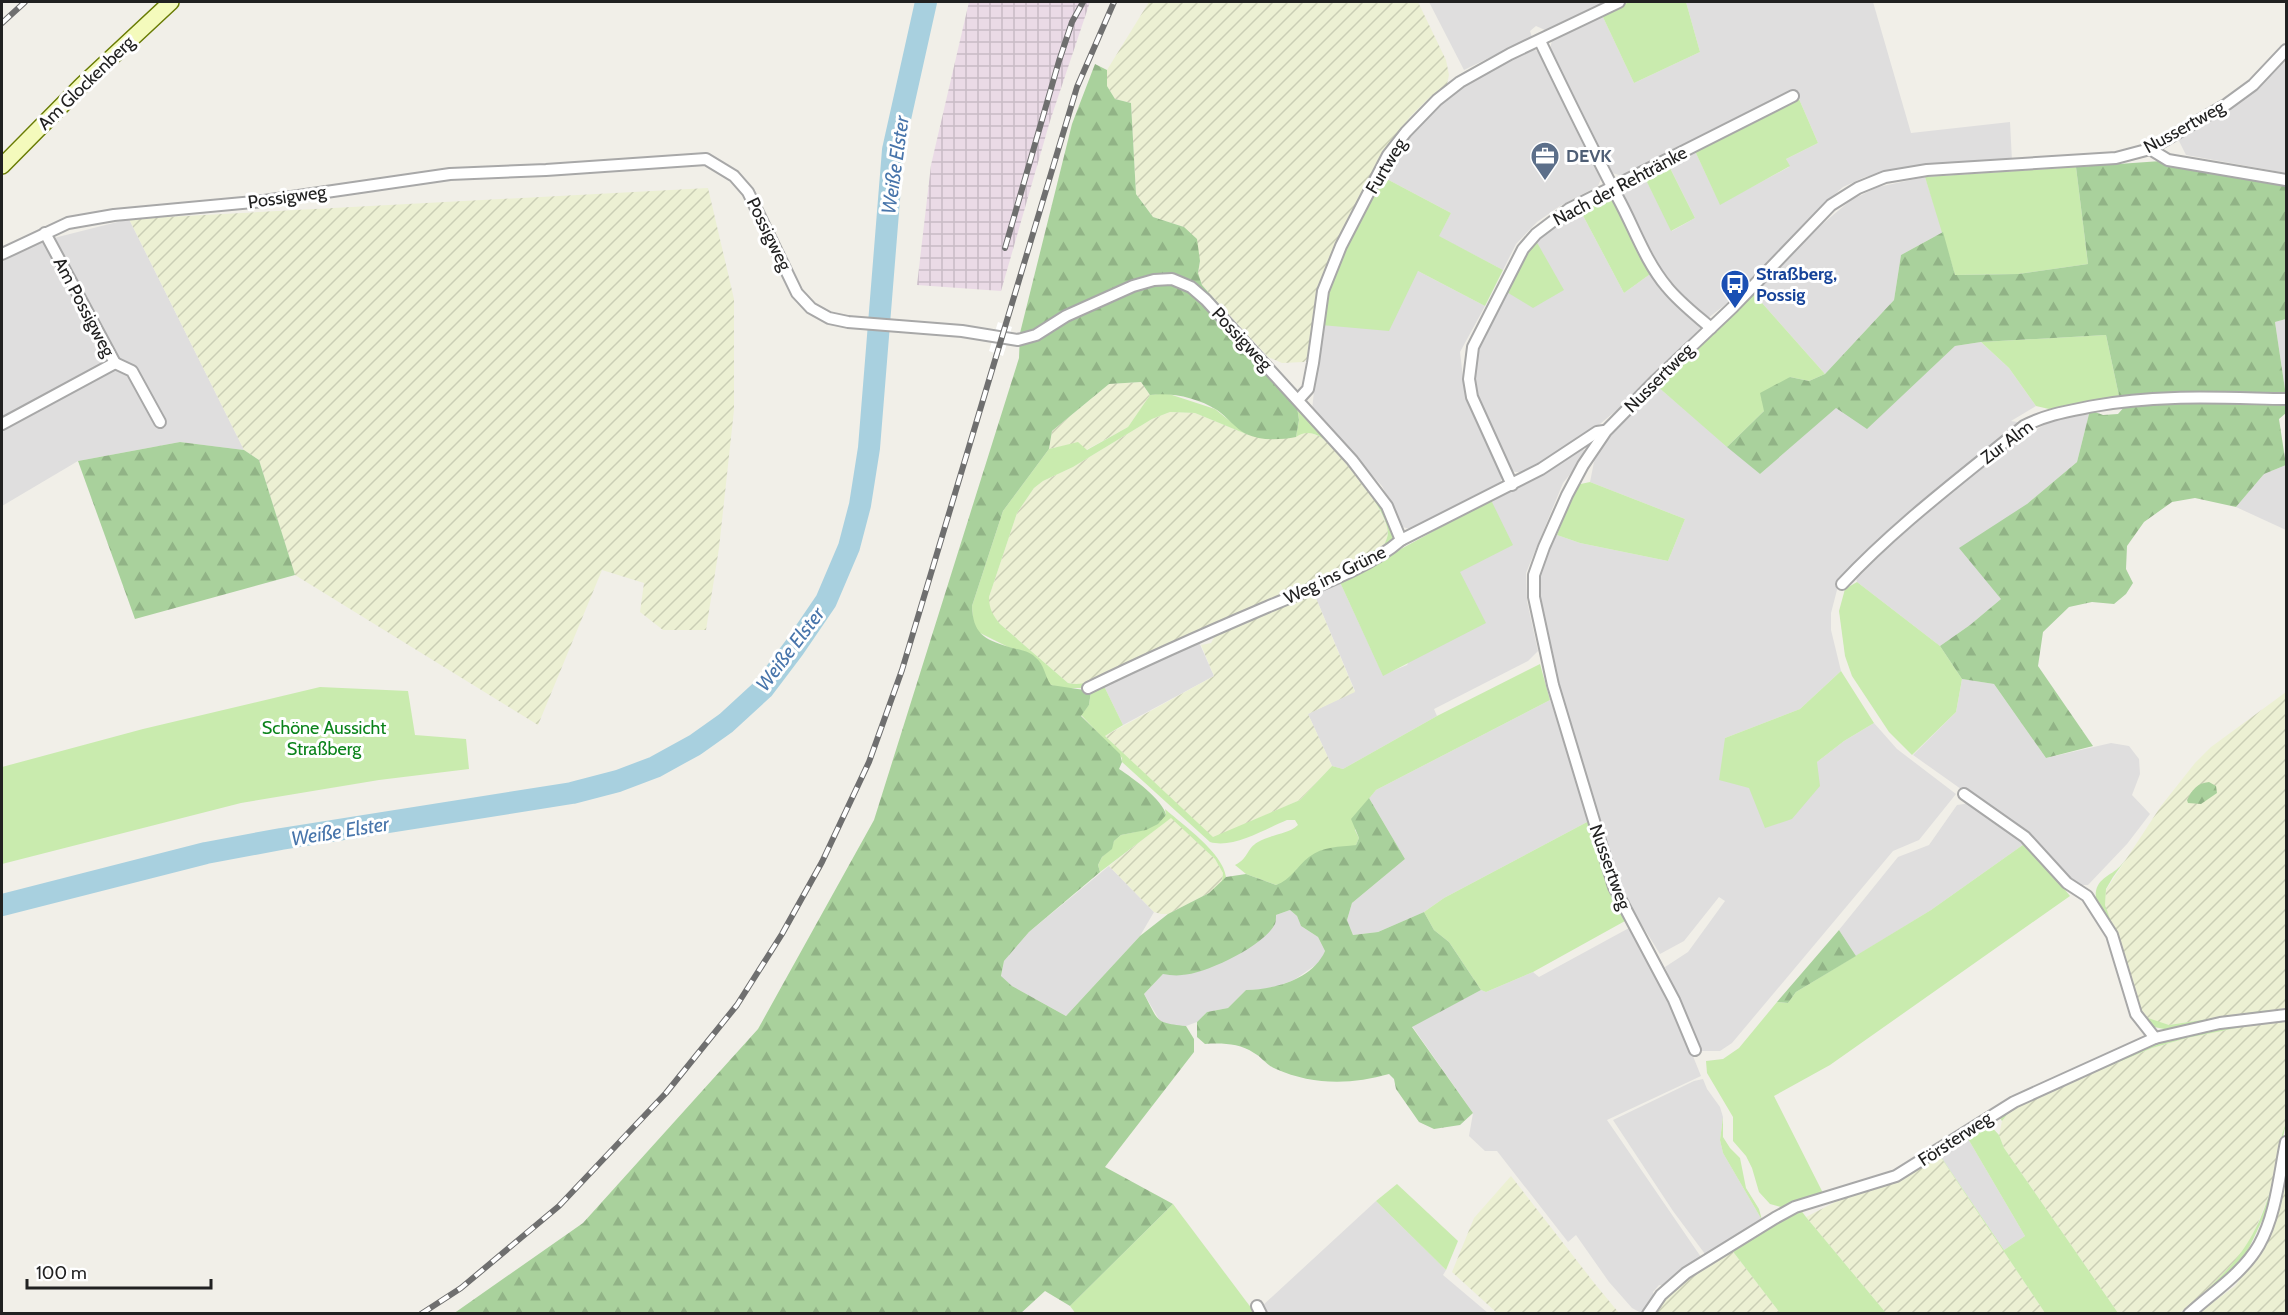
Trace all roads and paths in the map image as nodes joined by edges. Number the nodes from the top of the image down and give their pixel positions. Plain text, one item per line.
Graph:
1 (171, 2) edge
2 (1619, 2) edge
3 (1540, 41) junction
4 (2286, 51) edge
5 (1793, 96) dead end
6 (2150, 150) junction
7 (2, 166) edge
8 (2286, 180) edge
9 (1612, 187) junction
10 (45, 233) junction
11 (2, 254) edge
12 (1710, 328) junction
13 (115, 363) junction
14 (2286, 399) edge
15 (1298, 400) junction
16 (160, 422) dead end
17 (2, 424) edge
18 (1606, 431) junction
19 (1512, 485) junction
20 (1401, 540) junction
21 (1842, 584) dead end
22 (1088, 688) dead end
23 (1964, 794) dead end
24 (2286, 1015) edge
25 (2155, 1038) junction
26 (1695, 1050) dead end
27 (2286, 1142) edge
28 (1648, 1314) edge
29 (2189, 1314) edge

1 - 7 main road, Am Glockenberg
2 - 3 street, Furtweg
3 - 9 street
3 - 15 street, Furtweg
4 - 6 street, Nussertweg
5 - 9 street, Nach der Rehtränke
6 - 8 street
6 - 12 street, Nussertweg
9 - 12 street
9 - 19 street, Nach der Rehtränke
10 - 11 street, Possigweg
10 - 13 street, Am Possigweg
10 - 15 street, Possigweg
12 - 18 street, Nussertweg
13 - 16 street
13 - 17 street, Am Possigweg
14 - 21 street, Zur Alm
15 - 20 street, Possigweg
18 - 19 street, Weg ins Grüne
18 - 26 street, Nussertweg
19 - 20 street, Weg ins Grüne
20 - 22 street, Weg ins Grüne
23 - 25 street
24 - 25 street, Försterweg
25 - 28 street, Försterweg
27 - 29 street

